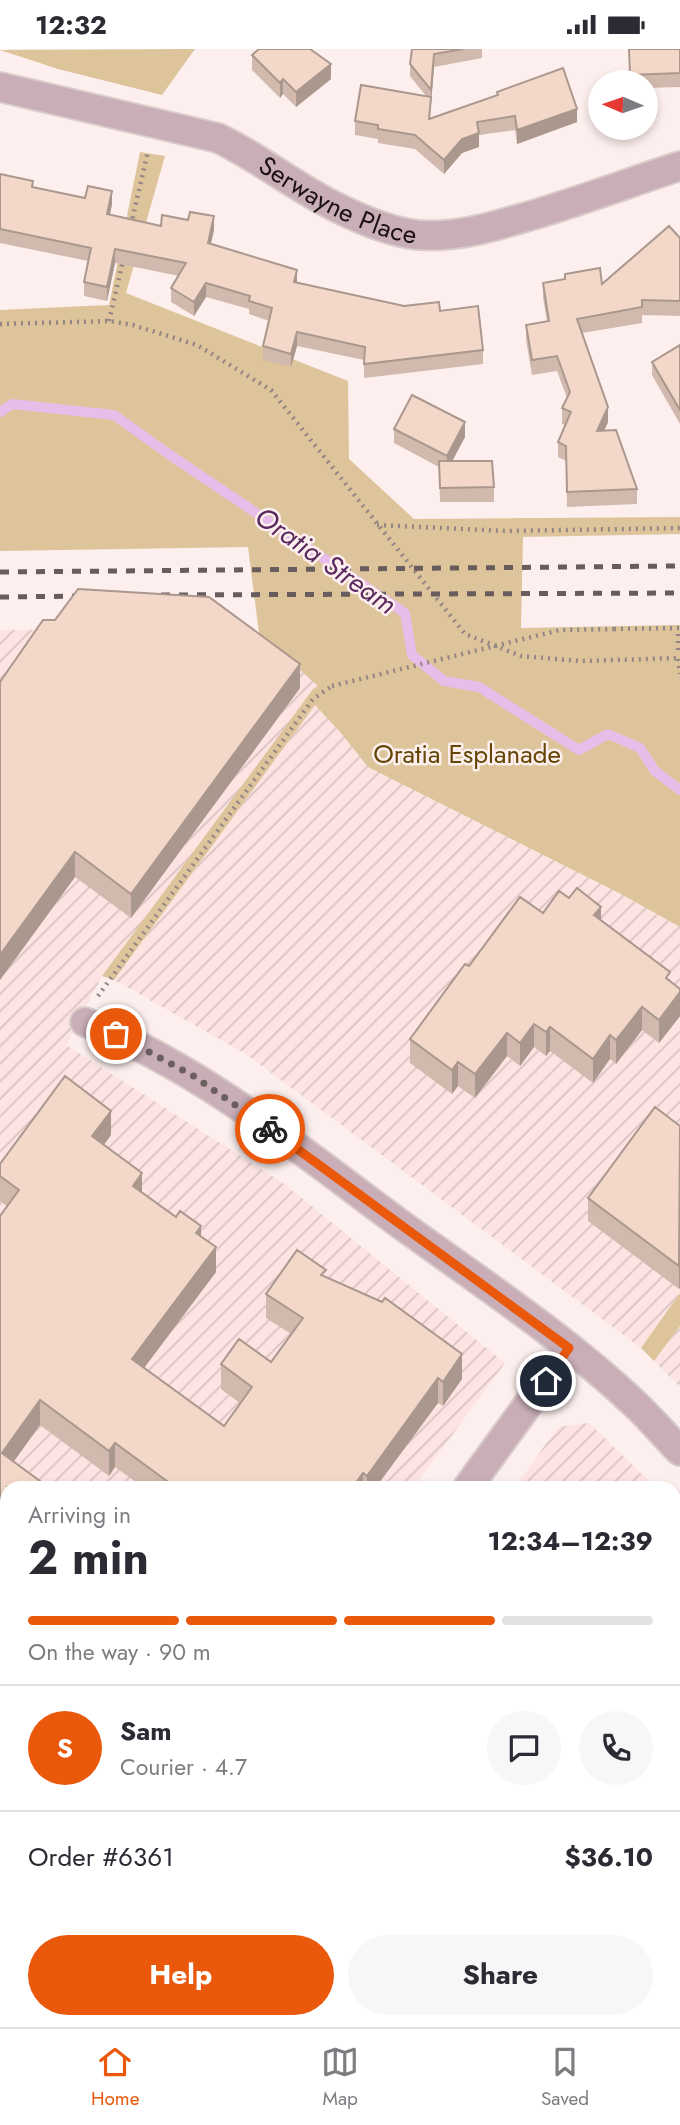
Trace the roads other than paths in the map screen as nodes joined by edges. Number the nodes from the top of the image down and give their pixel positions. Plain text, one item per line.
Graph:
1 (0, 87) edge
2 (680, 166) edge
3 (85, 1022) road end
4 (569, 1348) junction
5 (680, 1451) edge
6 (472, 1481) edge

1 - 2 street, Serwayne Place
3 - 4 street
4 - 5 street
4 - 6 street

